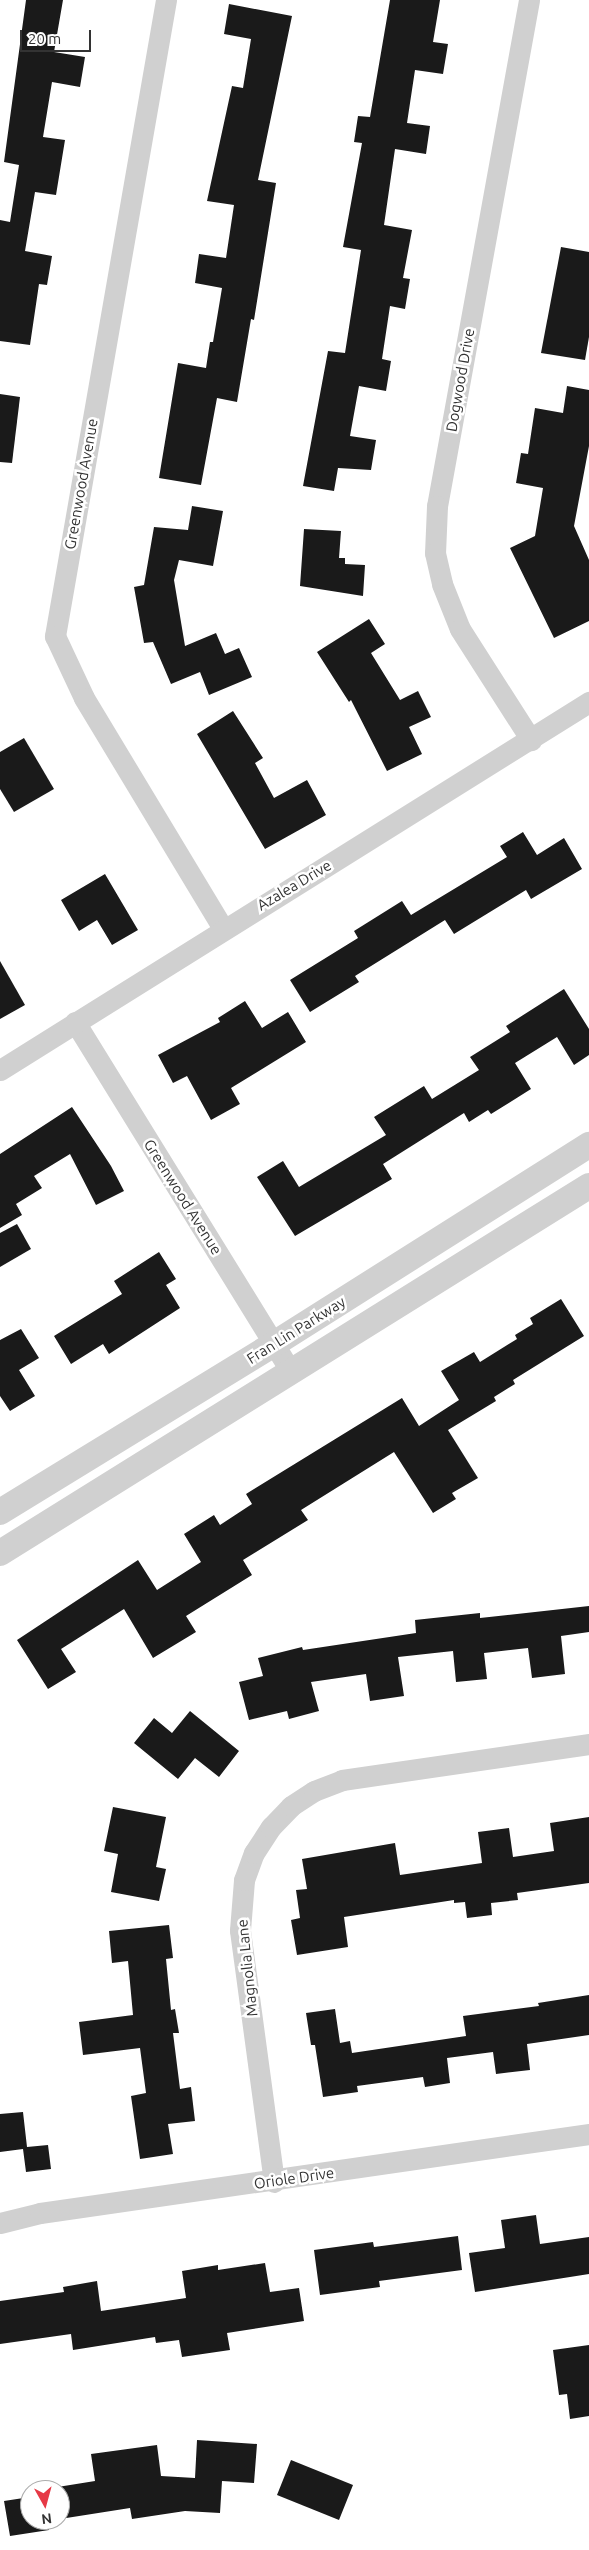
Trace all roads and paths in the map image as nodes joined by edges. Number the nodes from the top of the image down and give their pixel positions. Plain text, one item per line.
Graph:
1 (166, 0) edge
2 (529, 0) edge
3 (589, 702) edge
4 (531, 740) junction
5 (223, 928) junction
6 (75, 1022) junction
7 (0, 1070) edge
8 (589, 1145) edge
9 (589, 1186) edge
10 (274, 1344) junction
11 (291, 1372) junction
12 (0, 1512) edge
13 (0, 1553) edge
14 (589, 1744) edge
15 (589, 2134) edge
16 (274, 2182) junction
17 (0, 2223) edge

1 - 5 street, Greenwood Avenue
2 - 4 street, Dogwood Drive
3 - 4 street, Azalea Drive
4 - 5 street, Azalea Drive
5 - 6 street, Azalea Drive
6 - 7 street, Azalea Drive
6 - 10 street, Greenwood Avenue
8 - 10 street, Fran Lin Parkway
9 - 11 street
10 - 11 street, Greenwood Avenue
10 - 12 street, Fran Lin Parkway
11 - 13 street
14 - 16 street, Magnolia Lane
15 - 16 street, Oriole Drive
16 - 17 street, Oriole Drive

